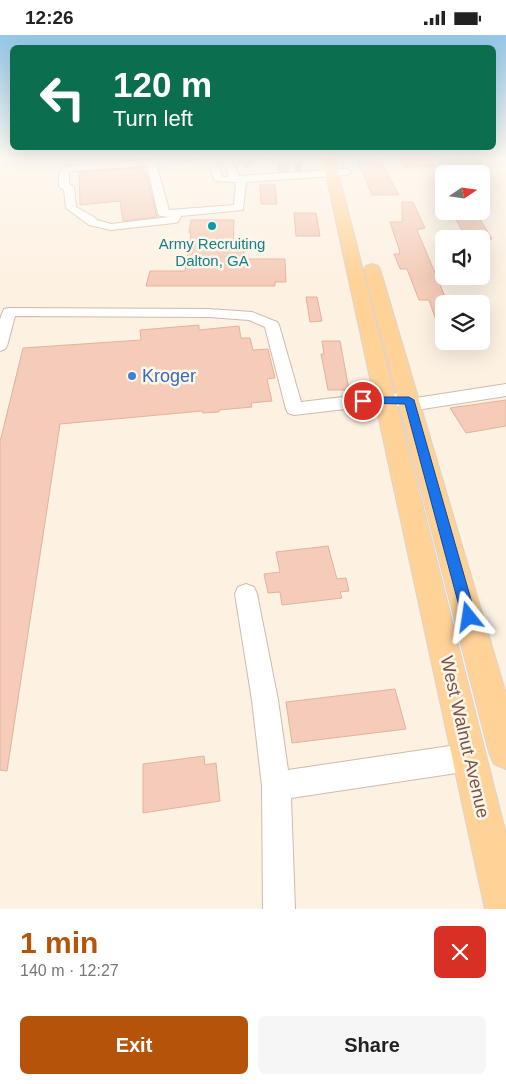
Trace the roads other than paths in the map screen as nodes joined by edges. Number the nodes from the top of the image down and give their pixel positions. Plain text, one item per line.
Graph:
1 (69, 197) edge
2 (160, 197) edge
3 (240, 197) edge
4 (342, 197) edge
5 (176, 214) junction
6 (0, 346) edge
7 (506, 390) edge
8 (402, 401) junction
9 (246, 594) dead end
10 (506, 752) edge
11 (470, 757) junction
12 (276, 786) junction
13 (279, 909) edge
14 (505, 909) edge

1 - 5 street
2 - 5 street
3 - 5 street
4 - 8 main road, West Walnut Avenue
6 - 8 street
7 - 8 street
8 - 10 main road, West Walnut Avenue
8 - 11 main road, West Walnut Avenue
9 - 12 street
11 - 12 street
11 - 14 main road, West Walnut Avenue
12 - 13 street

